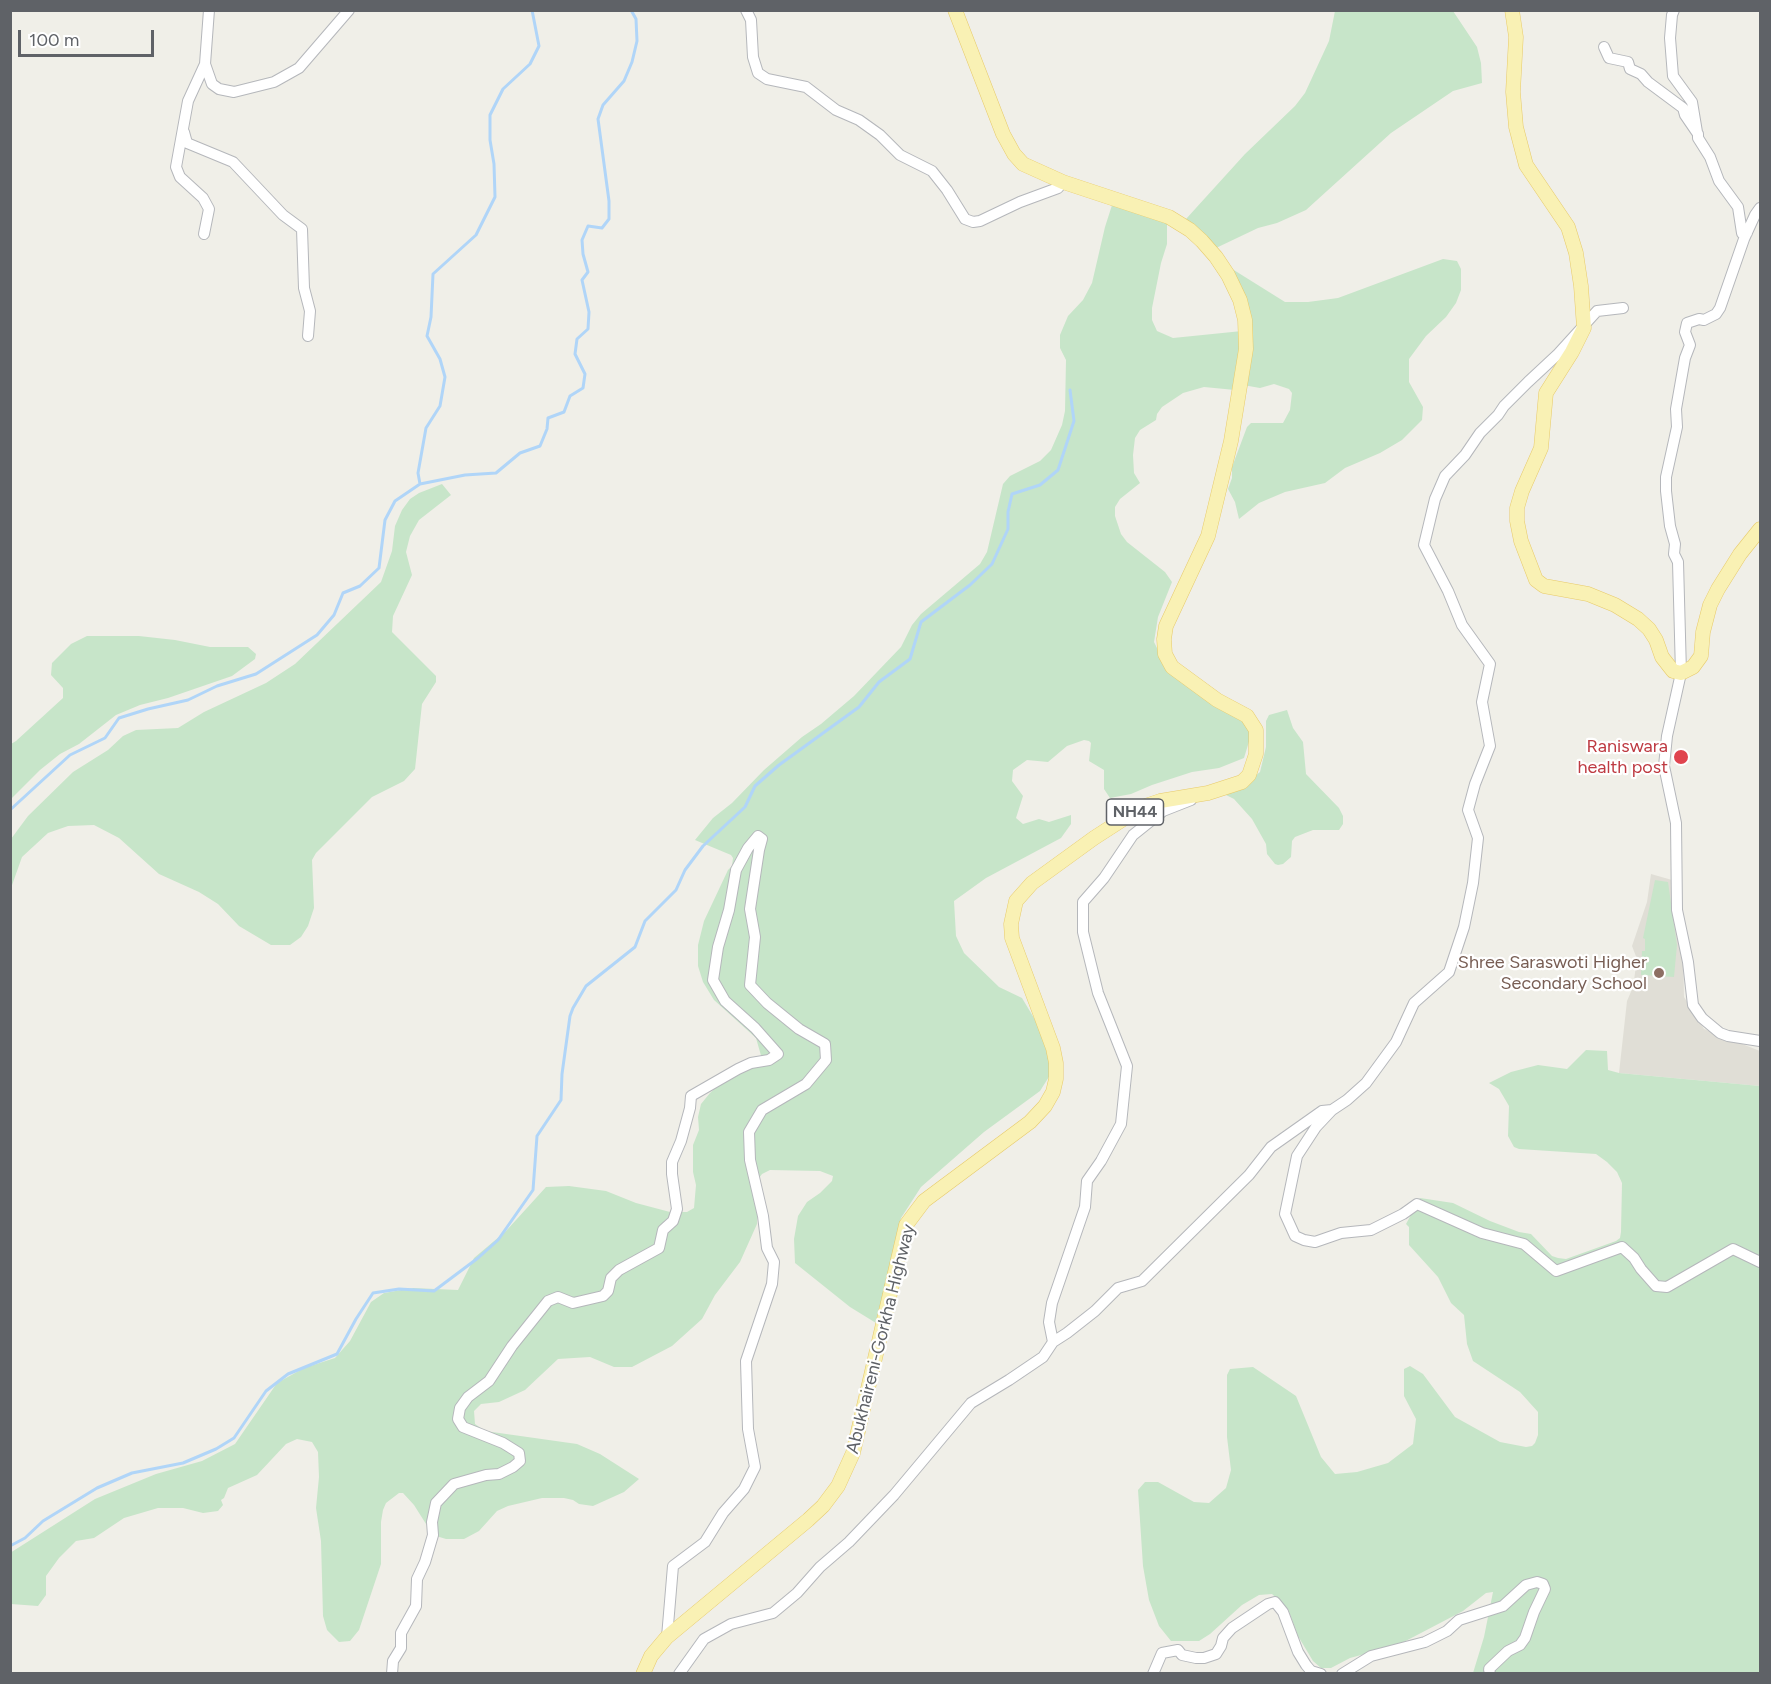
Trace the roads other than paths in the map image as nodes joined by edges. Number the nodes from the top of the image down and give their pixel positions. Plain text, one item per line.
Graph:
1 (209, 10) edge
2 (349, 10) edge
3 (746, 10) edge
4 (955, 10) edge
5 (1512, 10) edge
6 (1674, 10) edge
7 (1604, 47) dead end
8 (205, 64) junction
9 (184, 132) junction
10 (1698, 134) junction
11 (1063, 182) junction
12 (1761, 208) edge
13 (1747, 233) junction
14 (204, 234) dead end
15 (1623, 308) dead end
16 (1584, 328) junction
17 (308, 336) dead end
18 (1761, 529) edge
19 (1681, 673) junction
20 (1208, 793) junction
21 (1761, 1041) edge
22 (1332, 1110) junction
23 (1761, 1262) edge
24 (1053, 1342) junction
25 (667, 1638) junction
26 (392, 1674) edge
27 (643, 1674) edge
28 (679, 1674) edge
29 (1153, 1674) edge
30 (1321, 1674) edge
31 (1342, 1674) edge
32 (1490, 1674) edge

1 - 8 street
2 - 8 street
3 - 11 street
4 - 11 main road, Abukhaireni-Gorkha Highway / NH44
5 - 16 main road
6 - 10 street
7 - 10 street
8 - 9 street
9 - 14 street
9 - 17 street
10 - 13 street
11 - 20 main road, Abukhaireni-Gorkha Highway / NH44
12 - 13 street
13 - 19 street
15 - 16 street
16 - 19 main road
16 - 22 street
18 - 19 main road
19 - 21 street
20 - 24 street
20 - 25 main road, Abukhaireni-Gorkha Highway / NH44
22 - 23 street
22 - 24 street
24 - 28 street
25 - 26 street
25 - 27 main road, Abukhaireni-Gorkha Highway / NH44
29 - 30 street
31 - 32 street

